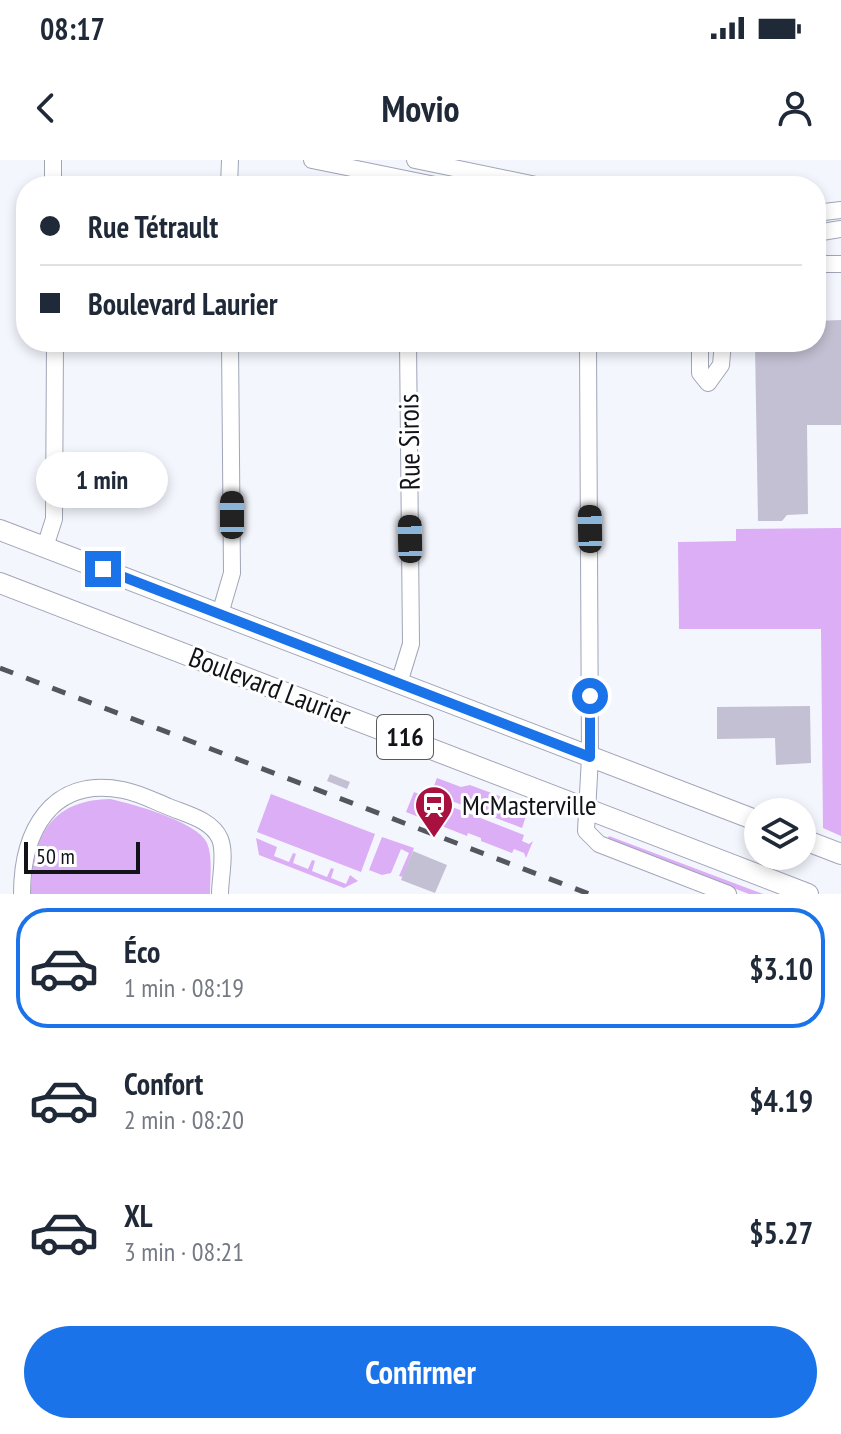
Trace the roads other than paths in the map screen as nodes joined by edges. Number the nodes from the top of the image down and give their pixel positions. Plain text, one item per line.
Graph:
1 (312, 160) edge
2 (415, 160) edge
3 (382, 176) edge
4 (493, 176) edge
5 (55, 352) edge
6 (230, 352) edge
7 (408, 352) edge
8 (588, 352) edge
9 (700, 352) edge
10 (722, 352) edge
11 (0, 530) edge
12 (45, 547) junction
13 (0, 583) edge
14 (220, 614) junction
15 (399, 683) junction
16 (590, 757) junction
17 (589, 809) junction
18 (744, 816) edge
19 (816, 844) edge
20 (841, 854) edge
21 (22, 894) edge
22 (220, 894) edge
23 (728, 894) edge
24 (808, 894) edge

1 - 3 street
2 - 4 street
5 - 12 street
6 - 14 street
7 - 15 street, Rue Sirois
8 - 16 street
9 - 10 street
11 - 12 main road, Boulevard Laurier / 116
12 - 14 main road, Boulevard Laurier / 116
13 - 17 main road, Boulevard Laurier / 116
14 - 15 main road, Boulevard Laurier / 116
15 - 16 main road, Boulevard Laurier / 116
16 - 17 street
16 - 18 main road, Boulevard Laurier / 116
17 - 23 street
17 - 24 main road, Boulevard Laurier / 116
19 - 20 main road
21 - 22 street

